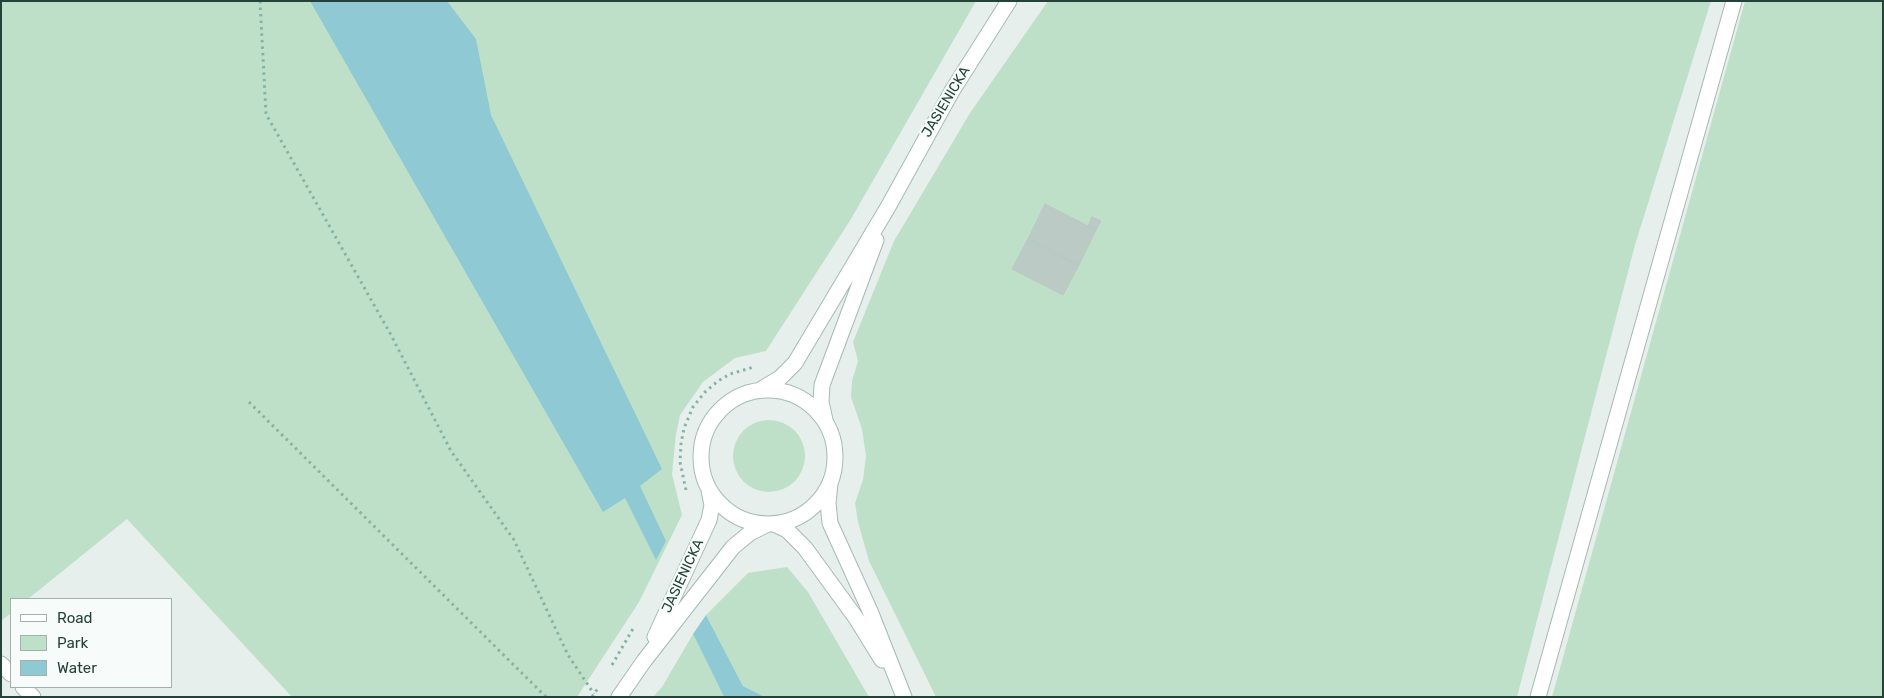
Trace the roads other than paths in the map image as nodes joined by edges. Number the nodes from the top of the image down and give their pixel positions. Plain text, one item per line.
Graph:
1 (1010, 1) edge
2 (1734, 1) edge
3 (888, 206) junction
4 (760, 390) junction
5 (826, 424) junction
6 (830, 483) junction
7 (709, 488) junction
8 (771, 524) junction
9 (644, 661) junction
10 (1, 664) edge
11 (10, 673) edge
12 (24, 688) edge
13 (33, 697) edge
14 (619, 697) edge
15 (904, 697) edge
16 (1538, 697) edge

1 - 3 main road, JASIENICKA
2 - 16 main road
3 - 4 main road, JASIENICKA
3 - 5 main road, JASIENICKA
4 - 5 main road
4 - 7 main road
5 - 6 main road
6 - 8 main road
6 - 15 main road
7 - 8 main road
7 - 9 main road, JASIENICKA
8 - 9 main road, JASIENICKA
8 - 15 main road
9 - 14 main road, JASIENICKA
10 - 11 main road
12 - 13 main road

